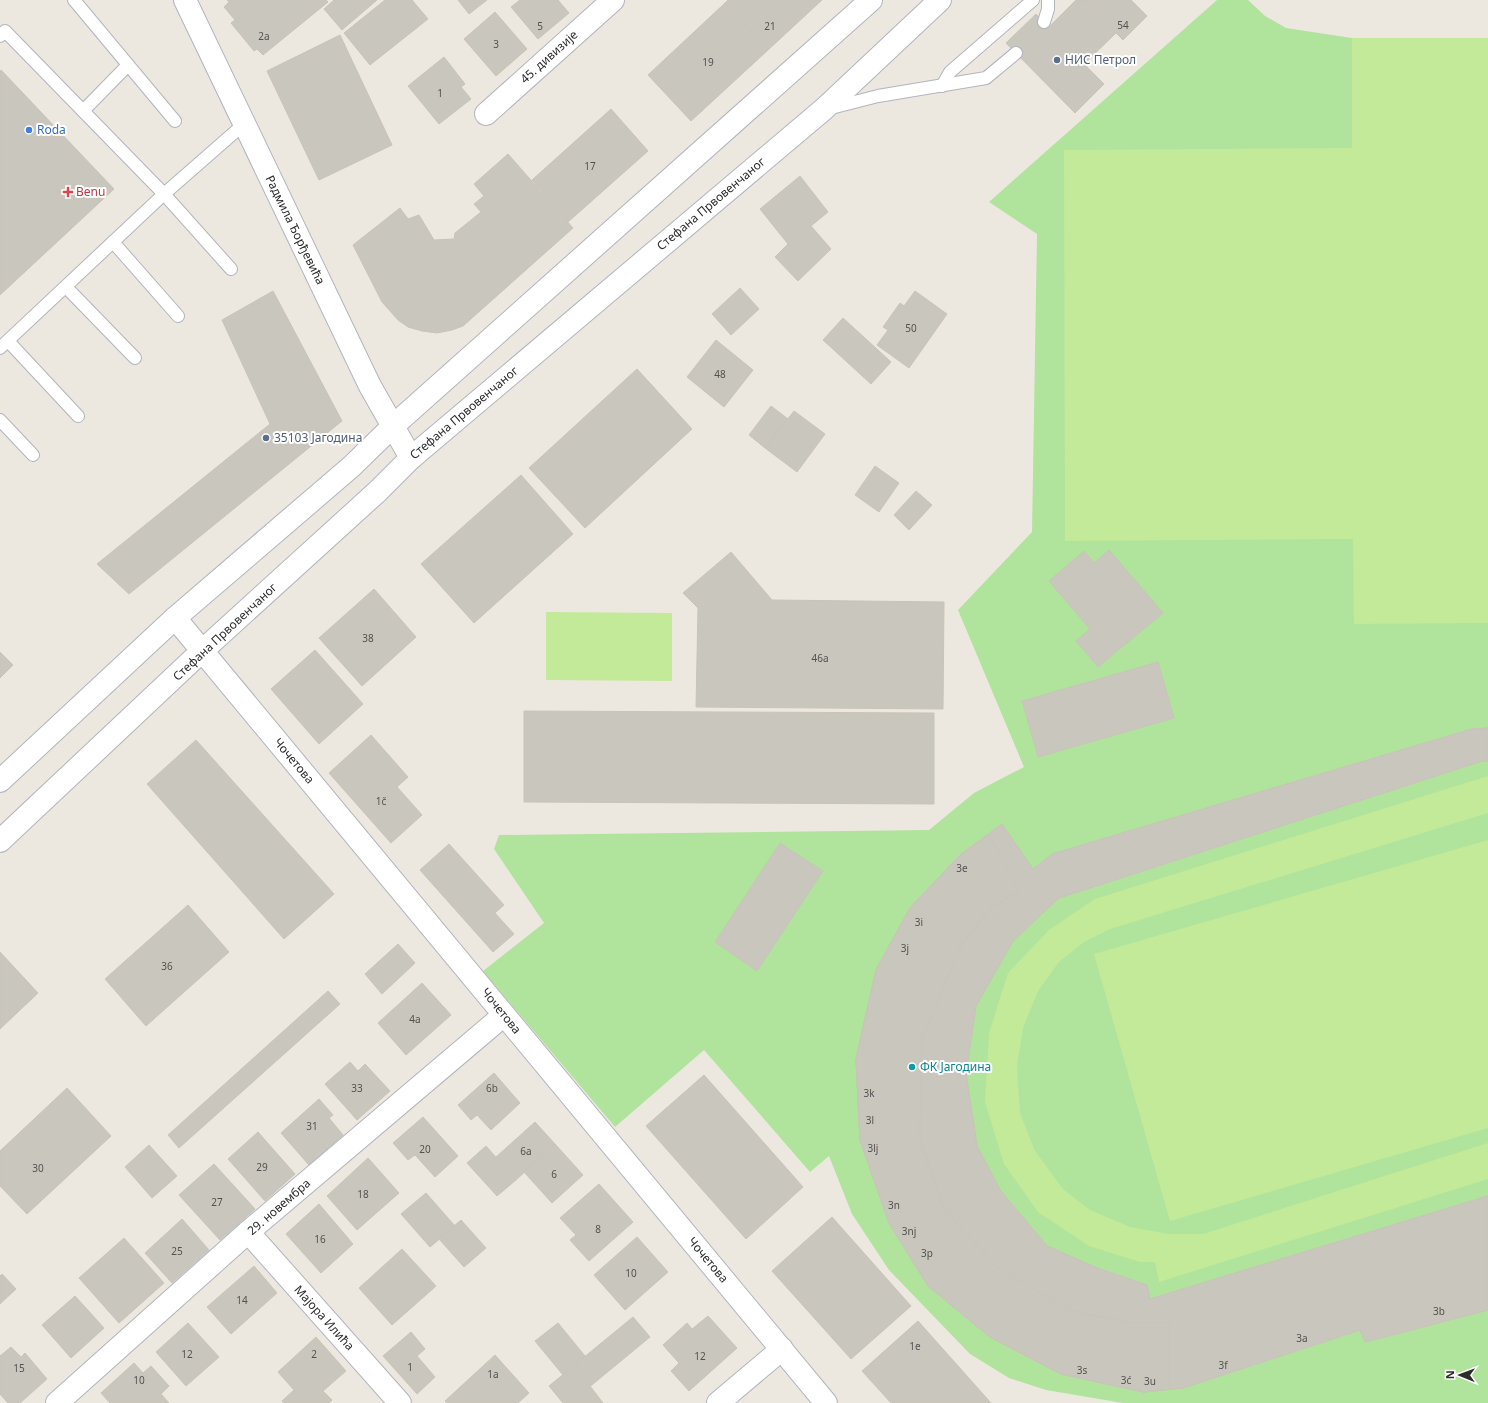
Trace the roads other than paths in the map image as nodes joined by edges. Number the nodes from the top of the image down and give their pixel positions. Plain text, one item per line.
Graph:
1 (74, 0) edge
2 (185, 0) edge
3 (613, 0) edge
4 (871, 0) edge
5 (940, 0) edge
6 (1033, 0) edge
7 (1048, 0) edge
8 (1044, 22) dead end
9 (0, 36) edge
10 (1016, 53) dead end
11 (128, 65) junction
12 (942, 86) junction
13 (824, 109) junction
14 (83, 111) junction
15 (486, 114) dead end
16 (175, 121) dead end
17 (244, 124) junction
18 (164, 194) junction
19 (113, 242) junction
20 (231, 269) dead end
21 (66, 287) junction
22 (178, 316) dead end
23 (4, 344) edge
24 (135, 358) dead end
25 (78, 416) dead end
26 (0, 420) edge
27 (393, 426) junction
28 (33, 455) dead end
29 (411, 458) junction
30 (175, 618) junction
31 (202, 652) junction
32 (0, 781) edge
33 (0, 841) edge
34 (504, 1015) junction
35 (248, 1232) junction
36 (782, 1349) junction
37 (57, 1403) edge
38 (400, 1403) edge
39 (718, 1403) edge
40 (826, 1403) edge

1 - 11 lane
2 - 17 street, Радмила Ђорђевића
3 - 15 street, 45. дивизије
4 - 27 street
5 - 13 street, Стефана Првовенчаног
6 - 12 lane
7 - 8 lane
9 - 14 lane
10 - 12 lane
11 - 14 lane
11 - 16 lane
12 - 13 lane
13 - 29 street, Стефана Првовенчаног
14 - 18 lane
17 - 18 lane
17 - 27 street, Радмила Ђорђевића
18 - 19 lane
18 - 20 lane
19 - 21 lane
19 - 22 lane
21 - 23 lane
21 - 24 lane
23 - 25 lane
26 - 28 lane
27 - 29 street, Радмила Ђорђевића
27 - 30 street
29 - 31 street, Стефана Првовенчаног
30 - 31 street, Чочетова
30 - 32 street
31 - 33 street, Стефана Првовенчаног
31 - 34 street, Чочетова
34 - 35 street, 29. новембра
34 - 36 street, Чочетова
35 - 37 street, 29. новембра
35 - 38 street, Мајора Илића
36 - 39 street
36 - 40 street, Чочетова

